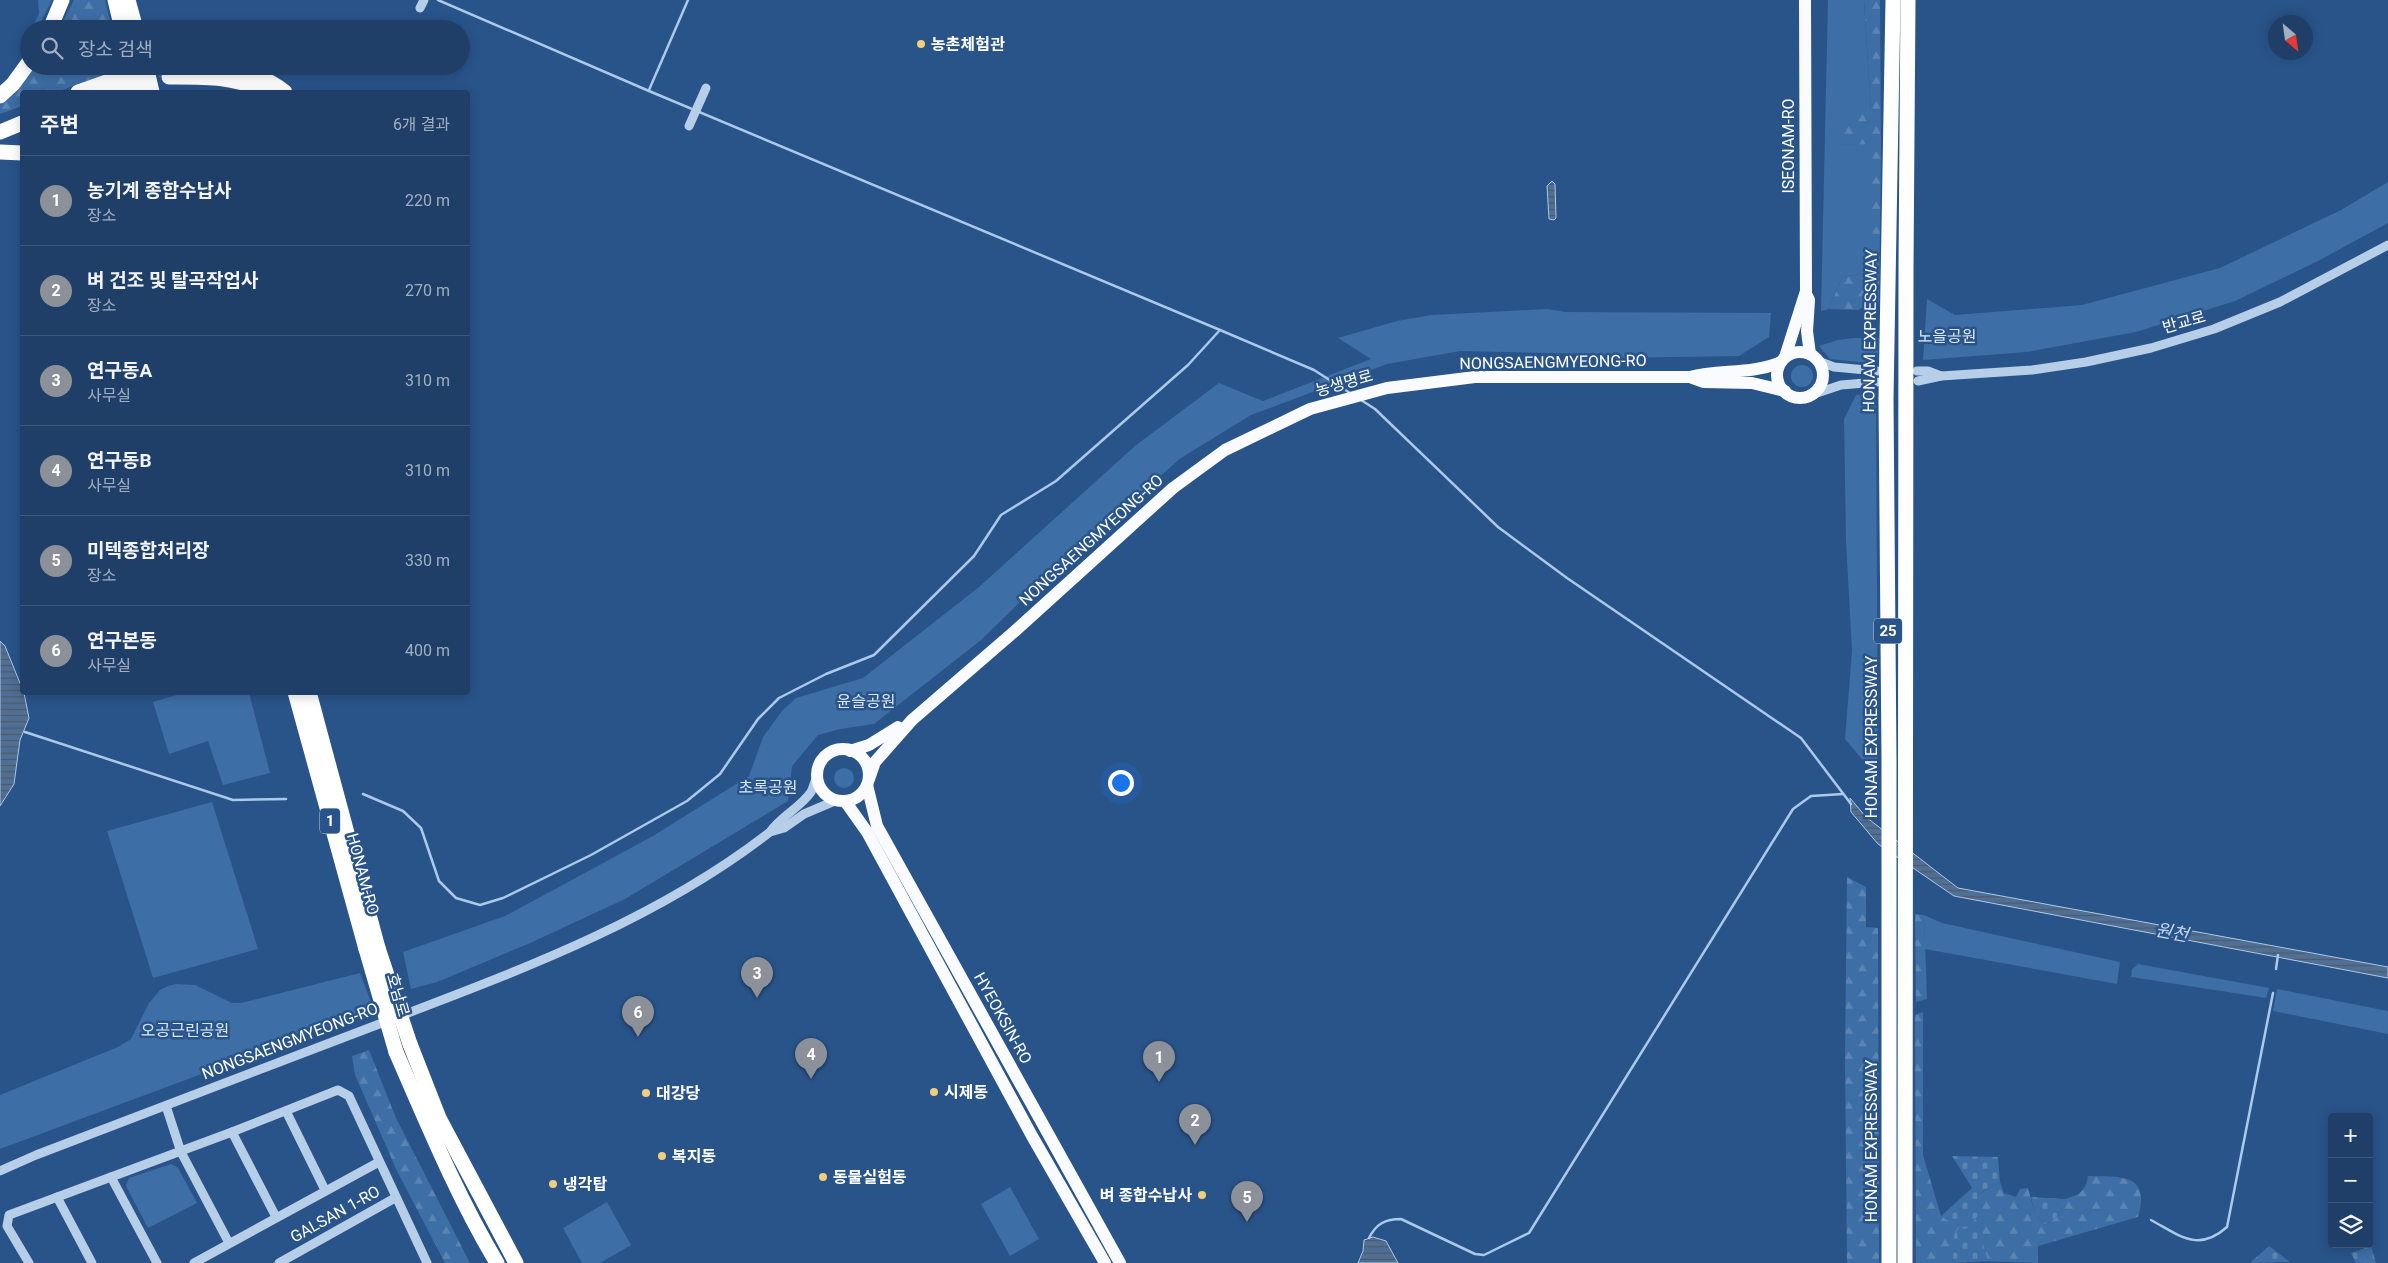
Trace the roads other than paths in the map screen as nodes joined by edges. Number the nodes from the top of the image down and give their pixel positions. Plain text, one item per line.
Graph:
1 (62, 0) edge
2 (115, 0) edge
3 (128, 0) edge
4 (1805, 0) edge
5 (1893, 0) edge
6 (1908, 0) edge
7 (54, 20) edge
8 (120, 20) edge
9 (134, 20) edge
10 (20, 74) edge
11 (148, 75) edge
12 (200, 75) edge
13 (256, 75) edge
14 (130, 80) edge
15 (706, 88) dead end
16 (87, 90) edge
17 (112, 90) edge
18 (152, 90) edge
19 (263, 90) edge
20 (282, 90) edge
21 (0, 96) edge
22 (20, 114) edge
23 (0, 122) edge
24 (20, 124) edge
25 (689, 126) dead end
26 (0, 132) edge
27 (0, 152) edge
28 (20, 153) edge
29 (2388, 245) edge
30 (1806, 291) junction
31 (1814, 357) junction
32 (1783, 360) junction
33 (1877, 371) dead end
34 (1917, 371) dead end
35 (1941, 376) junction
36 (1690, 377) junction
37 (1918, 381) dead end
38 (1877, 382) dead end
39 (1387, 388) joint
40 (1785, 391) junction
41 (1811, 395) junction
42 (1310, 410) joint
43 (296, 695) edge
44 (310, 695) edge
45 (912, 720) junction
46 (850, 751) junction
47 (818, 772) junction
48 (868, 782) junction
49 (841, 801) junction
50 (770, 832) junction
51 (372, 948) junction
52 (166, 1106) junction
53 (286, 1111) junction
54 (232, 1132) junction
55 (181, 1152) junction
56 (379, 1162) junction
57 (0, 1172) edge
58 (111, 1177) junction
59 (325, 1190) junction
60 (57, 1197) junction
61 (395, 1198) junction
62 (276, 1218) junction
63 (229, 1243) junction
64 (29, 1263) edge
65 (92, 1263) edge
66 (157, 1263) edge
67 (194, 1263) edge
68 (279, 1263) edge
69 (427, 1263) edge
70 (497, 1263) edge
71 (516, 1263) edge
72 (1105, 1263) edge
73 (1120, 1263) edge
74 (1889, 1263) edge
75 (1905, 1263) edge

1 - 7 highway
2 - 8 highway
3 - 9 highway
4 - 30 main road, ISEONAM-RO
5 - 74 highway, HONAM EXPRESSWAY / 25
6 - 75 highway, HONAM EXPRESSWAY / 25
10 - 21 highway
11 - 18 highway
12 - 19 highway
13 - 20 highway
14 - 16 highway
14 - 17 highway
15 - 25 street
22 - 23 highway
24 - 26 highway
27 - 28 highway
29 - 35 street, 반교로
30 - 31 main road, ISEONAM-RO
30 - 32 main road, ISEONAM-RO
31 - 32 main road, NONGSAENGMYEONG-RO
31 - 33 street
31 - 41 main road
32 - 36 main road, NONGSAENGMYEONG-RO
32 - 40 main road
34 - 35 street
35 - 37 street
36 - 39 main road, NONGSAENGMYEONG-RO
36 - 40 main road, NONGSAENGMYEONG-RO
38 - 41 street
39 - 42 main road, 농생명로
40 - 41 main road, NONGSAENGMYEONG-RO
42 - 45 main road, NONGSAENGMYEONG-RO
43 - 51 highway, HONAM-RO / 1
44 - 51 highway, HONAM-RO / 1
45 - 46 main road, NONGSAENGMYEONG-RO
45 - 48 main road, NONGSAENGMYEONG-RO
46 - 47 main road, NONGSAENGMYEONG-RO
46 - 48 main road
47 - 49 main road
47 - 50 street, NONGSAENGMYEONG-RO
48 - 49 main road, NONGSAENGMYEONG-RO
48 - 73 main road, HYEOKSIN-RO
49 - 50 street, NONGSAENGMYEONG-RO
49 - 72 main road, HYEOKSIN-RO
50 - 52 street, NONGSAENGMYEONG-RO
51 - 70 highway, 호남로 / 1, bridge
51 - 71 highway, 호남로 / 1, bridge
52 - 55 street
52 - 57 street, NONGSAENGMYEONG-RO
53 - 54 street
53 - 56 street
53 - 59 street
54 - 55 street
54 - 62 street
55 - 58 street
55 - 63 street
56 - 59 street
56 - 61 street
58 - 60 street
58 - 66 street
59 - 62 street
60 - 64 street
60 - 65 street
61 - 68 street, GALSAN 1-RO
61 - 69 street, GALSAN 1-RO
62 - 63 street
63 - 67 street

